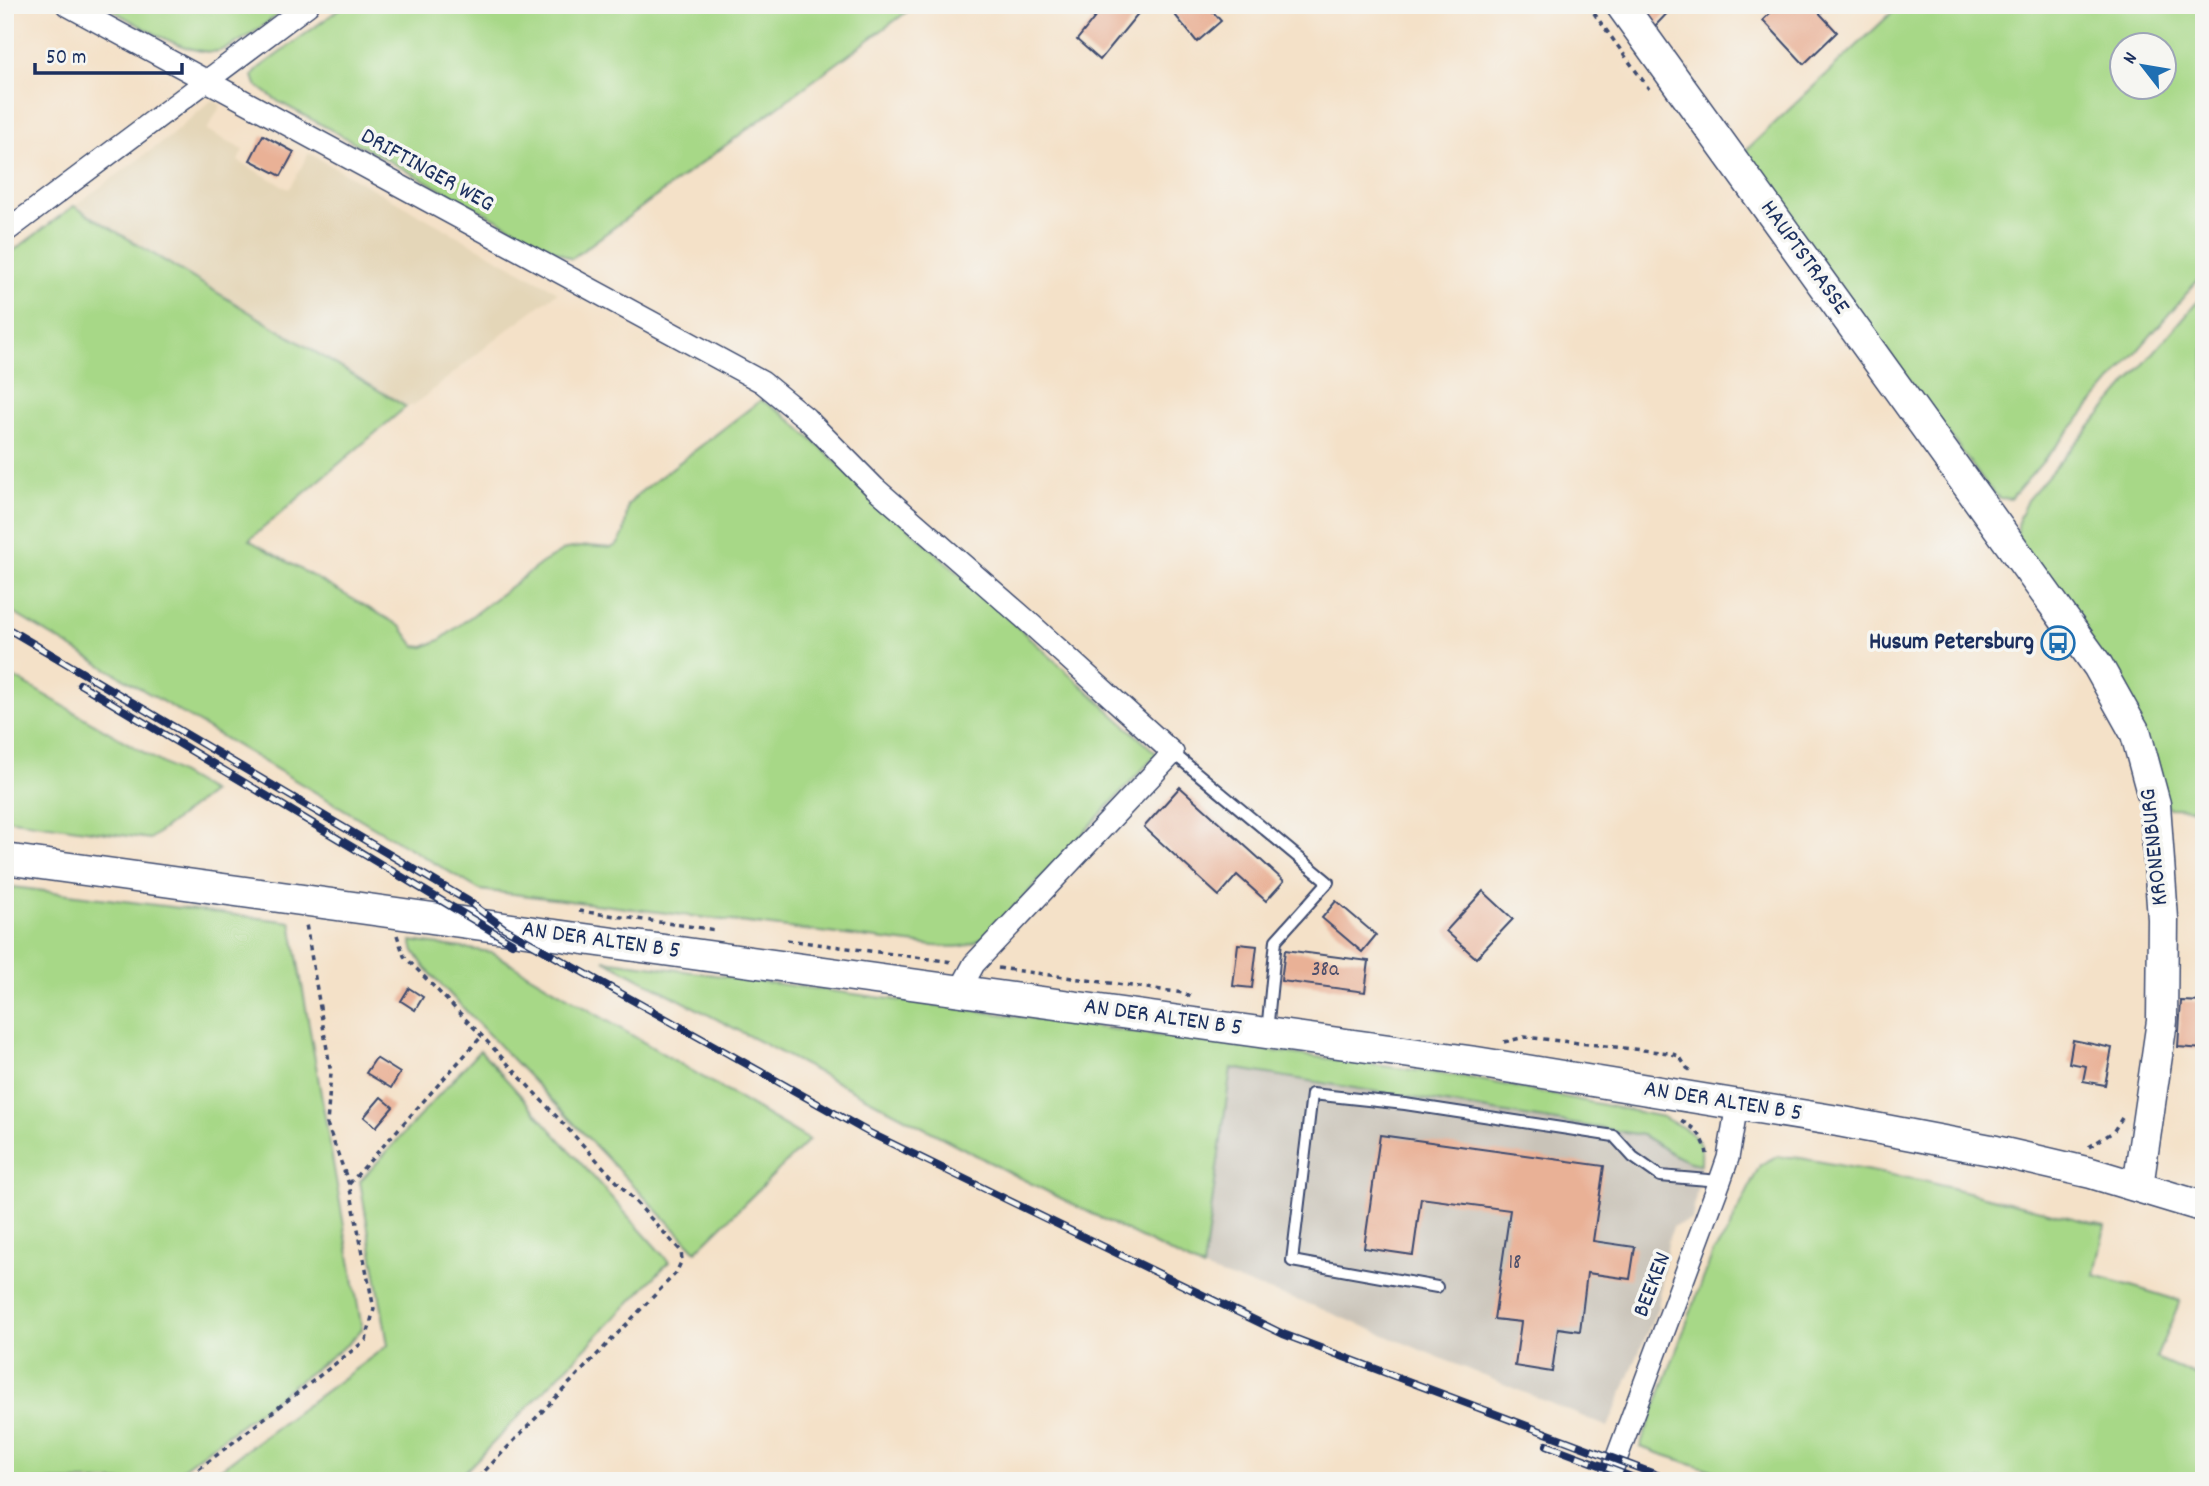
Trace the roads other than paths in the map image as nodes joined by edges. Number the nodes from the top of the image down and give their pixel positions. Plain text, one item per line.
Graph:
1 (67, 5) edge
2 (308, 5) edge
3 (1621, 5) edge
4 (206, 80) junction
5 (5, 232) edge
6 (1986, 510) joint
7 (1172, 753) junction
8 (5, 859) edge
9 (960, 990) junction
10 (1266, 1032) junction
11 (1737, 1104) junction
12 (1720, 1181) junction
13 (2138, 1186) junction
14 (2204, 1207) edge
15 (1437, 1287) dead end
16 (1608, 1481) edge

1 - 4 street, DRIFTINGER WEG
2 - 4 street
3 - 6 main road, HAUPTSTRASSE
4 - 5 street
4 - 7 street, DRIFTINGER WEG
6 - 13 main road, KRONENBURG
7 - 9 street
7 - 10 lane
8 - 9 main road, AN DER ALTEN B 5
9 - 10 main road, AN DER ALTEN B 5
10 - 11 main road, AN DER ALTEN B 5
11 - 12 street, BEEKEN
11 - 13 main road, AN DER ALTEN B 5
12 - 15 lane
12 - 16 street, BEEKEN
13 - 14 main road, AN DER ALTEN B 5

